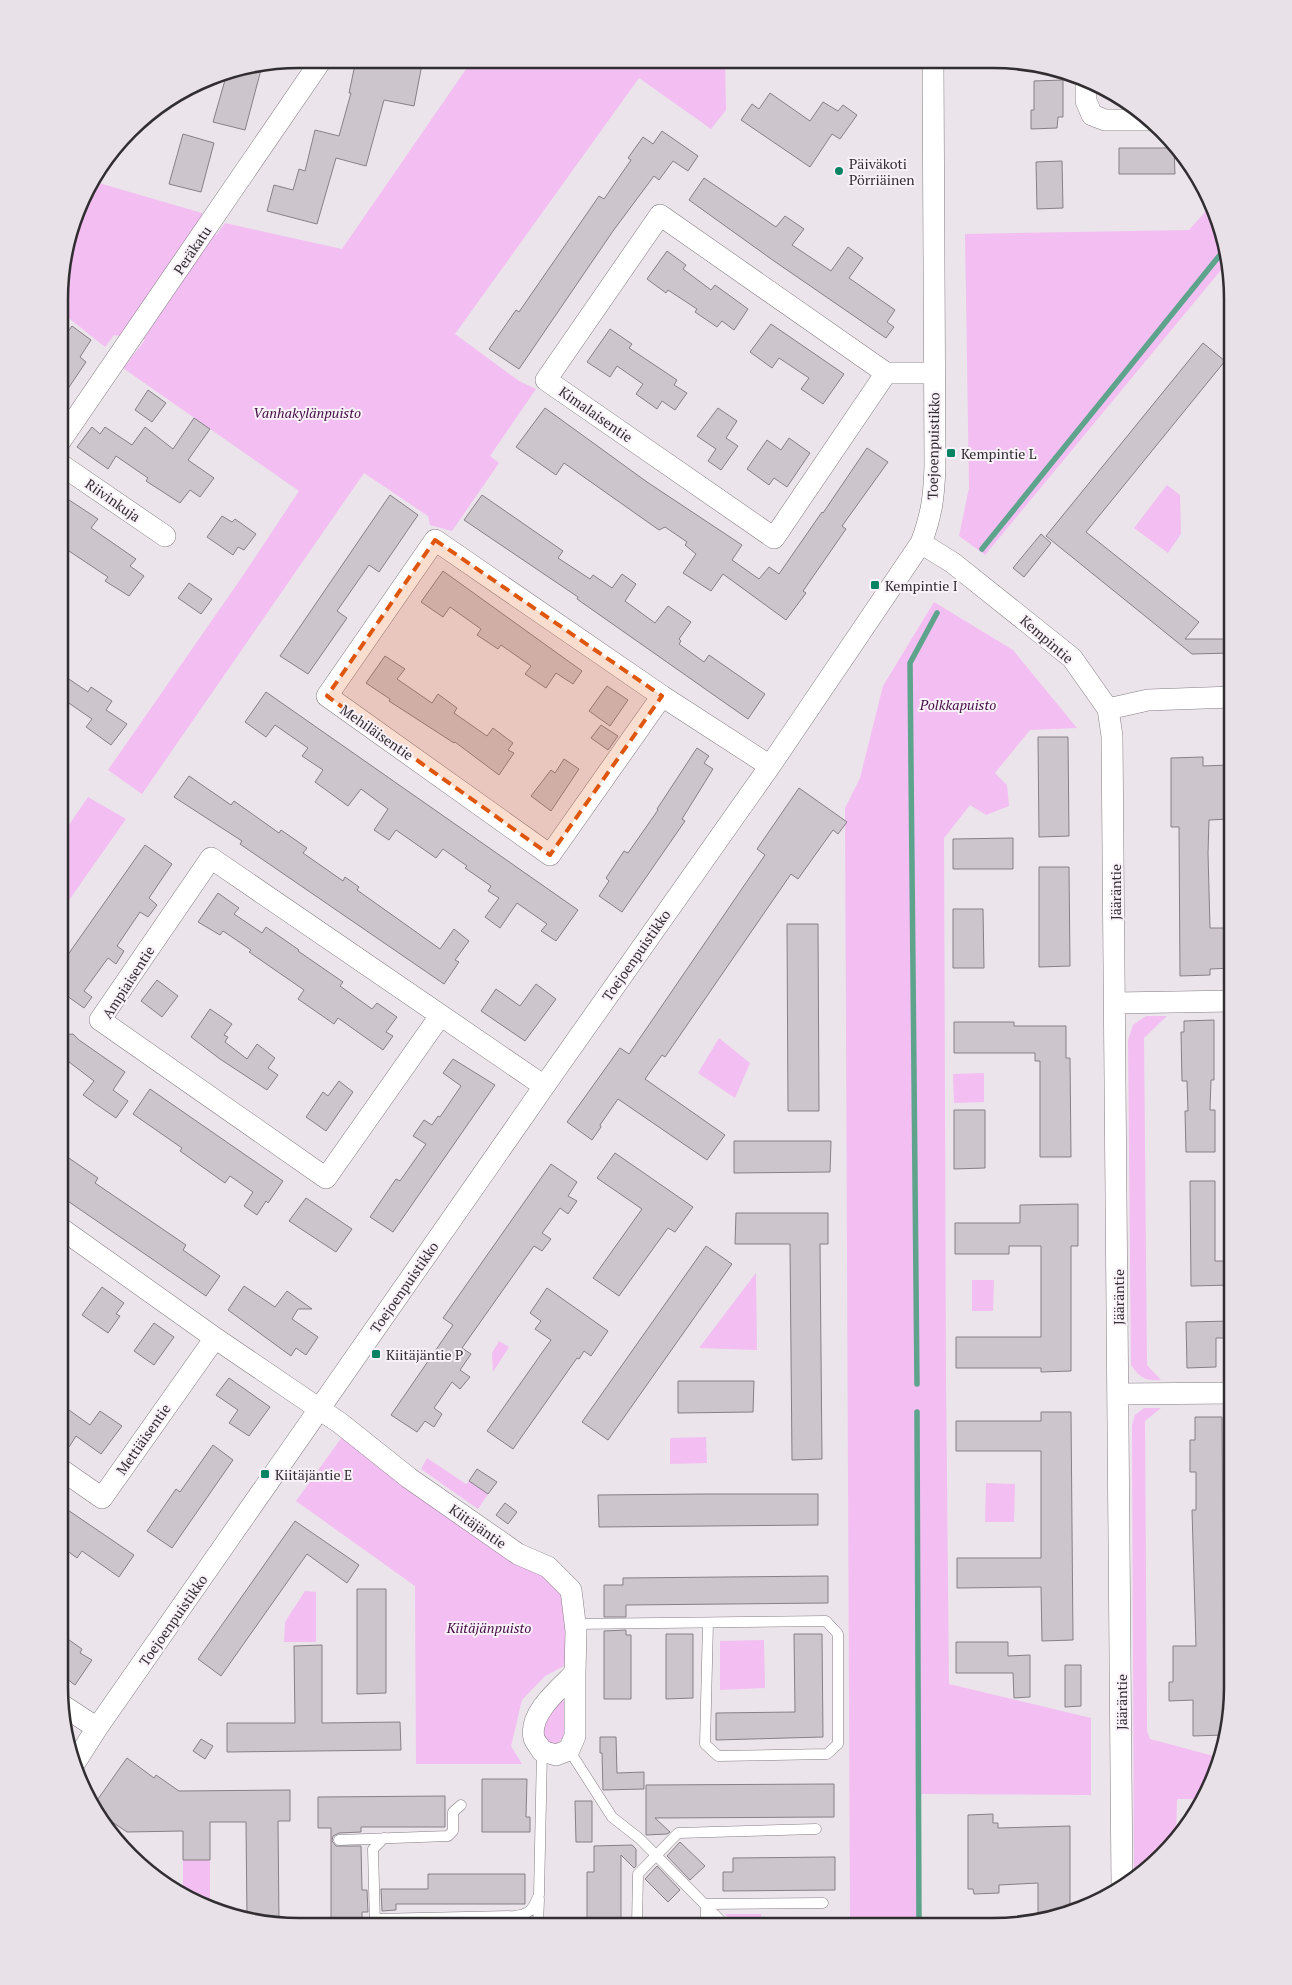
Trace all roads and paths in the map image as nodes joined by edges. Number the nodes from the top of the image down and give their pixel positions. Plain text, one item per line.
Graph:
1 (316, 68) edge
2 (933, 68) edge
3 (1086, 87) edge
4 (1140, 120) edge
5 (886, 373) junction
6 (934, 373) junction
7 (68, 428) edge
8 (68, 469) edge
9 (165, 536) dead end
10 (921, 543) junction
11 (662, 696) junction
12 (1224, 697) edge
13 (1108, 709) junction
14 (770, 766) junction
15 (1224, 1001) edge
16 (1116, 1003) junction
17 (440, 1016) junction
18 (544, 1086) junction
19 (68, 1233) edge
20 (215, 1338) junction
21 (1224, 1393) edge
22 (1118, 1394) junction
23 (319, 1409) junction
24 (68, 1474) edge
25 (708, 1622) junction
26 (575, 1624) junction
27 (575, 1673) junction
28 (69, 1709) edge
29 (97, 1728) junction
30 (569, 1750) junction
31 (542, 1751) junction
32 (79, 1757) edge
33 (461, 1805) dead end
34 (816, 1829) dead end
35 (384, 1838) junction
36 (339, 1840) dead end
37 (657, 1855) junction
38 (1122, 1879) edge
39 (539, 1895) junction
40 (823, 1903) dead end
41 (706, 1904) junction
42 (374, 1918) edge
43 (467, 1918) edge
44 (538, 1918) edge
45 (637, 1918) edge
46 (706, 1918) edge
47 (719, 1918) edge

1 - 7 street, Peräkatu
2 - 6 street, Toejoenpuistikko
3 - 4 street
5 - 5 street, Kimalaisentie
5 - 6 street
6 - 10 street, Toejoenpuistikko
8 - 9 street, Riivinkuja
10 - 13 street, Kempintie
10 - 14 street, Toejoenpuistikko
11 - 11 street, Mehiläisentie
11 - 14 street, Mehiläisentie
12 - 13 street
13 - 16 street, Jääräntie
14 - 18 street, Toejoenpuistikko
15 - 16 street
16 - 22 street, Jääräntie
17 - 17 street, Ampiaisentie
17 - 18 street, Ampiaisentie
18 - 23 street, Toejoenpuistikko
19 - 20 street
20 - 23 street
20 - 24 street, Mettiäisentie
21 - 22 street
22 - 38 street, Jääräntie
23 - 26 street, Kiitäjäntie
23 - 29 street, Toejoenpuistikko
25 - 25 lane
25 - 26 lane
26 - 27 street, Kiitäjäntie
27 - 30 street, Kiitäjäntie
27 - 31 street
28 - 29 street
29 - 32 street, Toejoenpuistikko
30 - 31 street
30 - 37 lane
31 - 39 lane
33 - 35 lane
34 - 37 lane
35 - 36 lane
35 - 42 lane
37 - 41 lane
37 - 45 lane
39 - 43 lane
39 - 44 lane
40 - 41 lane
41 - 46 lane
41 - 47 lane

